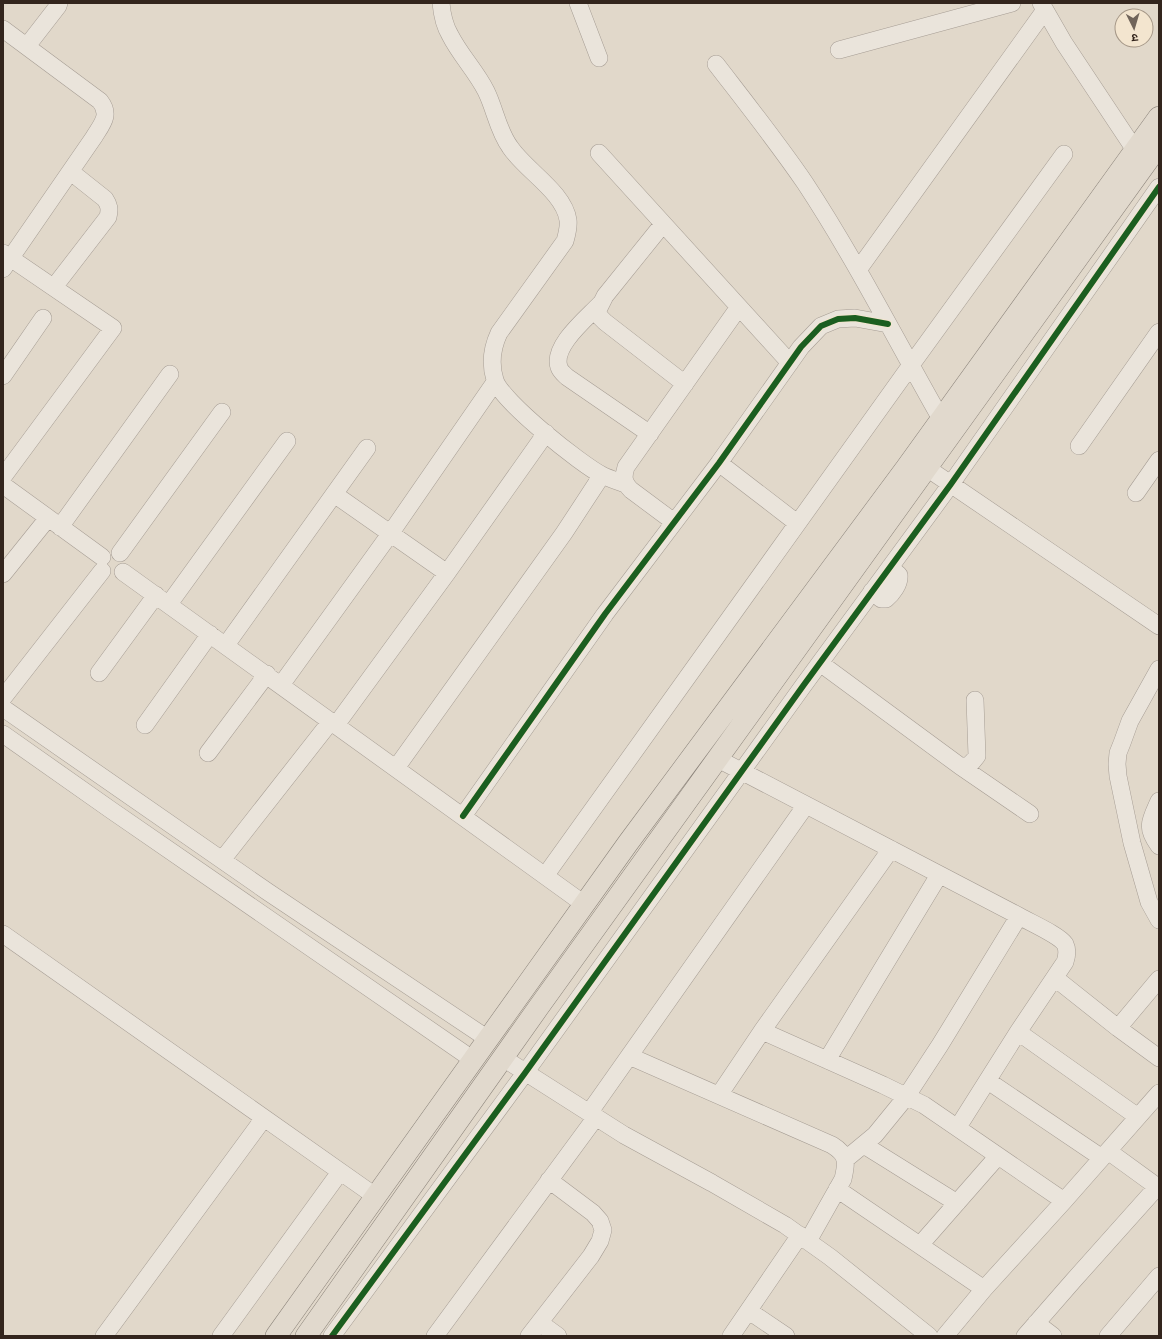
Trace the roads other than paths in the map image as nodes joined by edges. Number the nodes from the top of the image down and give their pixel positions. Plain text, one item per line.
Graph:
1 (59, 3) edge
2 (440, 3) edge
3 (578, 3) edge
4 (1012, 3) edge
5 (1043, 6) edge
6 (3, 29) edge
7 (26, 46) junction
8 (839, 50) dead end
9 (598, 58) dead end
10 (716, 64) dead end
11 (1159, 116) edge
12 (1159, 145) edge
13 (599, 154) dead end
14 (1064, 154) dead end
15 (1138, 160) junction
16 (71, 172) junction
17 (1159, 183) edge
18 (1159, 188) edge
19 (663, 224) junction
20 (6, 260) edge
21 (858, 270) junction
22 (54, 287) junction
23 (600, 304) junction
24 (739, 307) junction
25 (43, 318) dead end
26 (888, 324) junction
27 (1159, 332) edge
28 (790, 362) junction
29 (911, 365) junction
30 (170, 374) dead end
31 (3, 376) edge
32 (495, 382) junction
33 (685, 384) junction
34 (222, 412) dead end
35 (941, 419) junction
36 (546, 433) junction
37 (650, 434) junction
38 (287, 441) dead end
39 (1079, 446) dead end
40 (367, 448) dead end
41 (1159, 460) edge
42 (719, 463) junction
43 (927, 468) junction
44 (602, 475) junction
45 (3, 477) edge
46 (625, 484) junction
47 (951, 484) junction
48 (3, 485) edge
49 (1136, 493) dead end
50 (334, 494) junction
51 (54, 522) junction
52 (674, 522) junction
53 (797, 523) junction
54 (390, 534) junction
55 (120, 553) junction
56 (102, 564) junction
57 (123, 572) junction
58 (3, 574) edge
59 (447, 574) junction
60 (162, 599) junction
61 (1159, 626) edge
62 (210, 634) junction
63 (226, 645) junction
64 (820, 663) junction
65 (1159, 669) edge
66 (99, 673) dead end
67 (266, 674) junction
68 (281, 685) junction
69 (3, 698) edge
70 (976, 700) dead end
71 (3, 708) edge
72 (333, 723) junction
73 (145, 725) dead end
74 (3, 734) edge
75 (208, 753) dead end
76 (718, 759) junction
77 (960, 766) junction
78 (396, 768) junction
79 (741, 772) junction
80 (1159, 801) edge
81 (806, 805) junction
82 (1030, 814) dead end
83 (463, 816) junction
84 (1159, 846) edge
85 (891, 850) junction
86 (222, 860) junction
87 (939, 875) junction
88 (545, 876) junction
89 (584, 904) junction
90 (1019, 916) junction
91 (1159, 920) edge
92 (3, 934) edge
93 (1055, 978) junction
94 (1159, 979) edge
95 (1118, 1028) junction
96 (762, 1031) junction
97 (1018, 1032) junction
98 (480, 1049) junction
99 (629, 1056) junction
100 (1159, 1058) edge
101 (826, 1060) junction
102 (500, 1062) junction
103 (525, 1073) junction
104 (988, 1081) junction
105 (719, 1095) junction
106 (906, 1097) junction
107 (1156, 1102) edge
108 (593, 1115) junction
109 (1138, 1117) junction
110 (264, 1118) junction
111 (958, 1127) junction
112 (864, 1145) junction
113 (1105, 1154) junction
114 (998, 1156) junction
115 (846, 1159) junction
116 (340, 1172) junction
117 (549, 1180) junction
118 (1158, 1188) edge
119 (837, 1189) junction
120 (375, 1196) junction
121 (1064, 1201) junction
122 (957, 1203) junction
123 (804, 1238) junction
124 (920, 1245) junction
125 (1159, 1276) edge
126 (984, 1288) junction
127 (749, 1311) junction
128 (540, 1323) junction
129 (1030, 1330) edge
130 (104, 1336) edge
131 (221, 1336) edge
132 (276, 1336) edge
133 (306, 1336) edge
134 (332, 1336) edge
135 (435, 1336) edge
136 (529, 1336) edge
137 (558, 1336) edge
138 (732, 1336) edge
139 (786, 1336) edge
140 (929, 1336) edge
141 (946, 1336) edge
142 (1054, 1336) edge
143 (1108, 1336) edge

1 - 7 street
2 - 32 street
3 - 9 street
4 - 8 street
5 - 15 street
5 - 21 street
6 - 7 street
7 - 16 street
10 - 21 street
11 - 15 main road
12 - 15 main road
13 - 19 street
14 - 29 street
15 - 17 street
15 - 35 main road
15 - 43 main road
16 - 20 street
16 - 22 street
18 - 47 street
19 - 23 street
19 - 24 street
20 - 22 street
21 - 26 street
22 - 45 street
23 - 33 street
23 - 37 street
24 - 28 street
24 - 33 street
25 - 31 street
26 - 28 street
26 - 29 street
27 - 39 street
28 - 42 street
29 - 35 street
29 - 53 street
30 - 51 street
32 - 36 street
32 - 54 street
33 - 37 street
34 - 55 street
35 - 89 main road
36 - 44 street
36 - 59 street
37 - 46 street
38 - 60 street
40 - 50 street
41 - 49 street
42 - 52 street
42 - 53 street
43 - 47 street
43 - 76 main road
44 - 46 street
44 - 78 street
46 - 52 street
47 - 61 street
47 - 64 street
48 - 51 street
50 - 54 street
50 - 63 street
51 - 56 street
51 - 58 street
52 - 83 street
53 - 88 street
54 - 59 street
54 - 68 street
55 - 56 street
55 - 57 street
56 - 57 street
56 - 69 street
57 - 60 street
59 - 72 street
60 - 62 street
60 - 66 street
62 - 63 street
62 - 73 street
63 - 67 street
64 - 77 street
64 - 79 street
65 - 91 street
67 - 68 street
67 - 75 street
68 - 72 street
70 - 77 street
71 - 86 street
72 - 78 street
72 - 86 street
74 - 98 street
76 - 79 street
76 - 102 main road
77 - 82 street
78 - 83 street
79 - 81 street
79 - 103 street
80 - 84 street
81 - 85 street
81 - 99 street
83 - 88 street
85 - 87 street
85 - 96 street
86 - 98 street
87 - 90 street
87 - 101 street
88 - 89 street
89 - 98 main road
90 - 93 street
90 - 106 street
92 - 110 street
93 - 95 street
93 - 97 street
94 - 95 street
95 - 100 street
96 - 101 street
96 - 105 street
97 - 104 street
97 - 109 street
98 - 102 main road
98 - 120 main road
99 - 105 street
99 - 108 street
101 - 106 street
102 - 103 street
102 - 133 main road
103 - 108 street
103 - 134 street
104 - 111 street
104 - 113 street
105 - 115 street
106 - 111 street
106 - 112 street
107 - 109 street
108 - 117 street
108 - 123 street
109 - 113 street
110 - 116 street
110 - 130 street
111 - 114 street
112 - 115 street
112 - 122 street
113 - 118 street
113 - 121 street
114 - 121 street
114 - 122 street
115 - 119 street
116 - 120 street
116 - 131 street
117 - 128 street
117 - 135 street
118 - 129 street
119 - 123 street
119 - 124 street
120 - 132 main road
121 - 126 street
122 - 124 street
123 - 127 street
123 - 140 street
124 - 126 street
125 - 143 street
126 - 141 street
127 - 138 street
127 - 139 street
128 - 136 street
128 - 137 street
129 - 142 street

